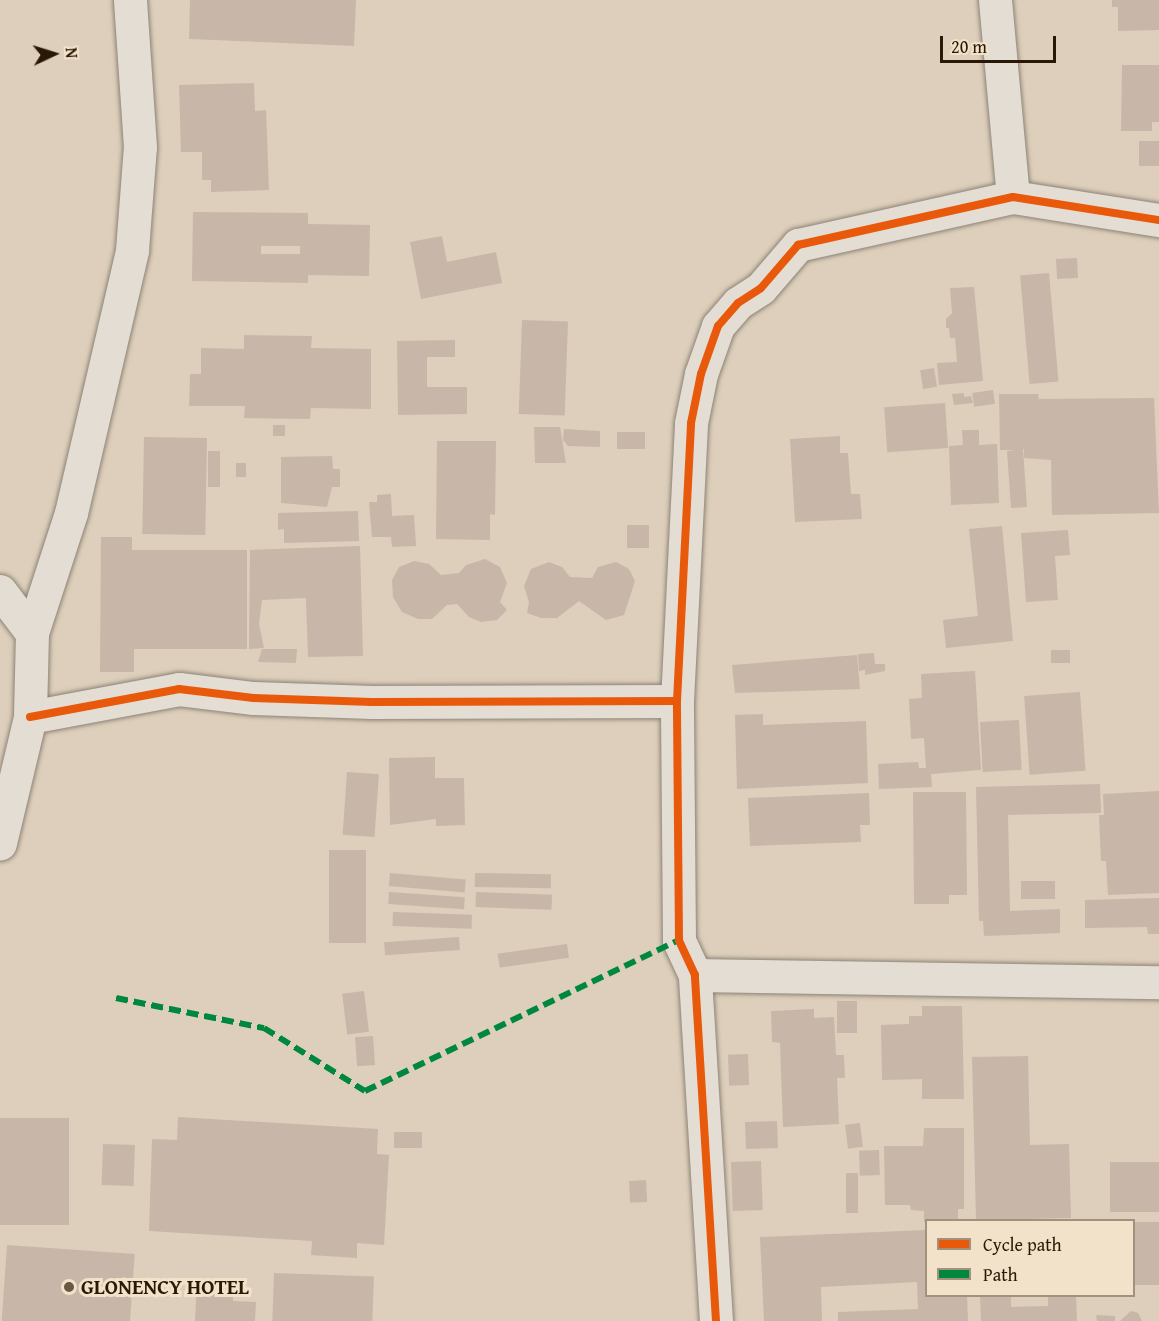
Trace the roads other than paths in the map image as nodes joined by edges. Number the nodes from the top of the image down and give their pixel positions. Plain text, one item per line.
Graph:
1 (130, 0) edge
2 (995, 0) edge
3 (1013, 197) junction
4 (1159, 220) edge
5 (0, 591) edge
6 (33, 633) junction
7 (677, 701) junction
8 (30, 717) junction
9 (0, 843) edge
10 (695, 975) junction
11 (1159, 982) edge
12 (717, 1321) edge

1 - 6 street
2 - 3 street
3 - 4 street
3 - 7 street
5 - 6 street
6 - 8 street
7 - 8 street
7 - 10 street
8 - 9 street
10 - 11 street
10 - 12 street

